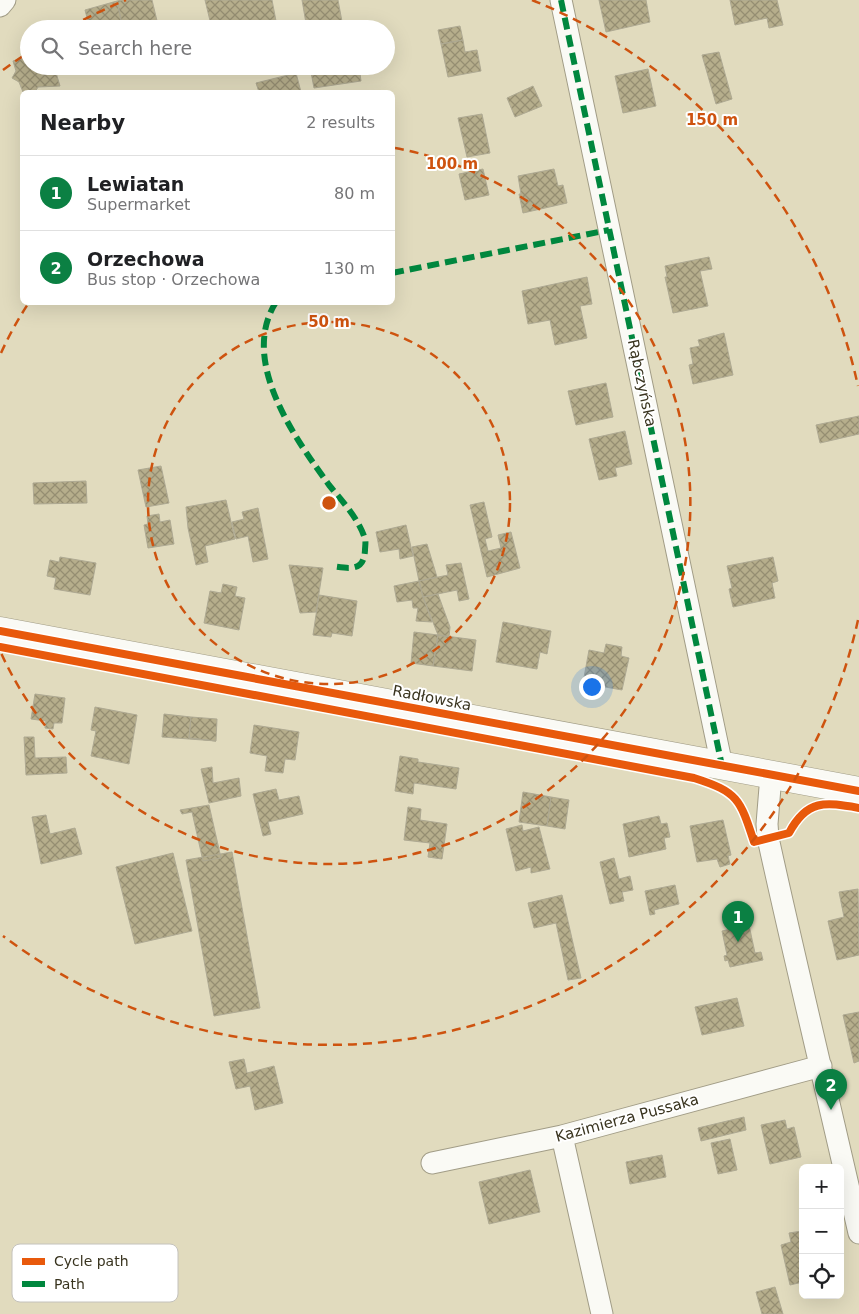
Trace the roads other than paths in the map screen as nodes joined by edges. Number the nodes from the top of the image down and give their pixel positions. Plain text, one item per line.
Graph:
1 (5, 0) edge
2 (561, 0) edge
3 (0, 6) edge
4 (0, 631) edge
5 (722, 766) junction
6 (771, 774) junction
7 (859, 791) edge
8 (821, 1066) junction
9 (562, 1136) junction
10 (432, 1164) dead end
11 (859, 1232) edge
12 (602, 1314) edge

1 - 3 street
2 - 5 street, Rąbczyńska
4 - 5 street, Radłowska
5 - 6 street, Radłowska
6 - 7 street, Radłowska
6 - 8 street
8 - 9 street, Kazimierza Pussaka
8 - 11 street
9 - 10 street, Kazimierza Pussaka
9 - 12 street

